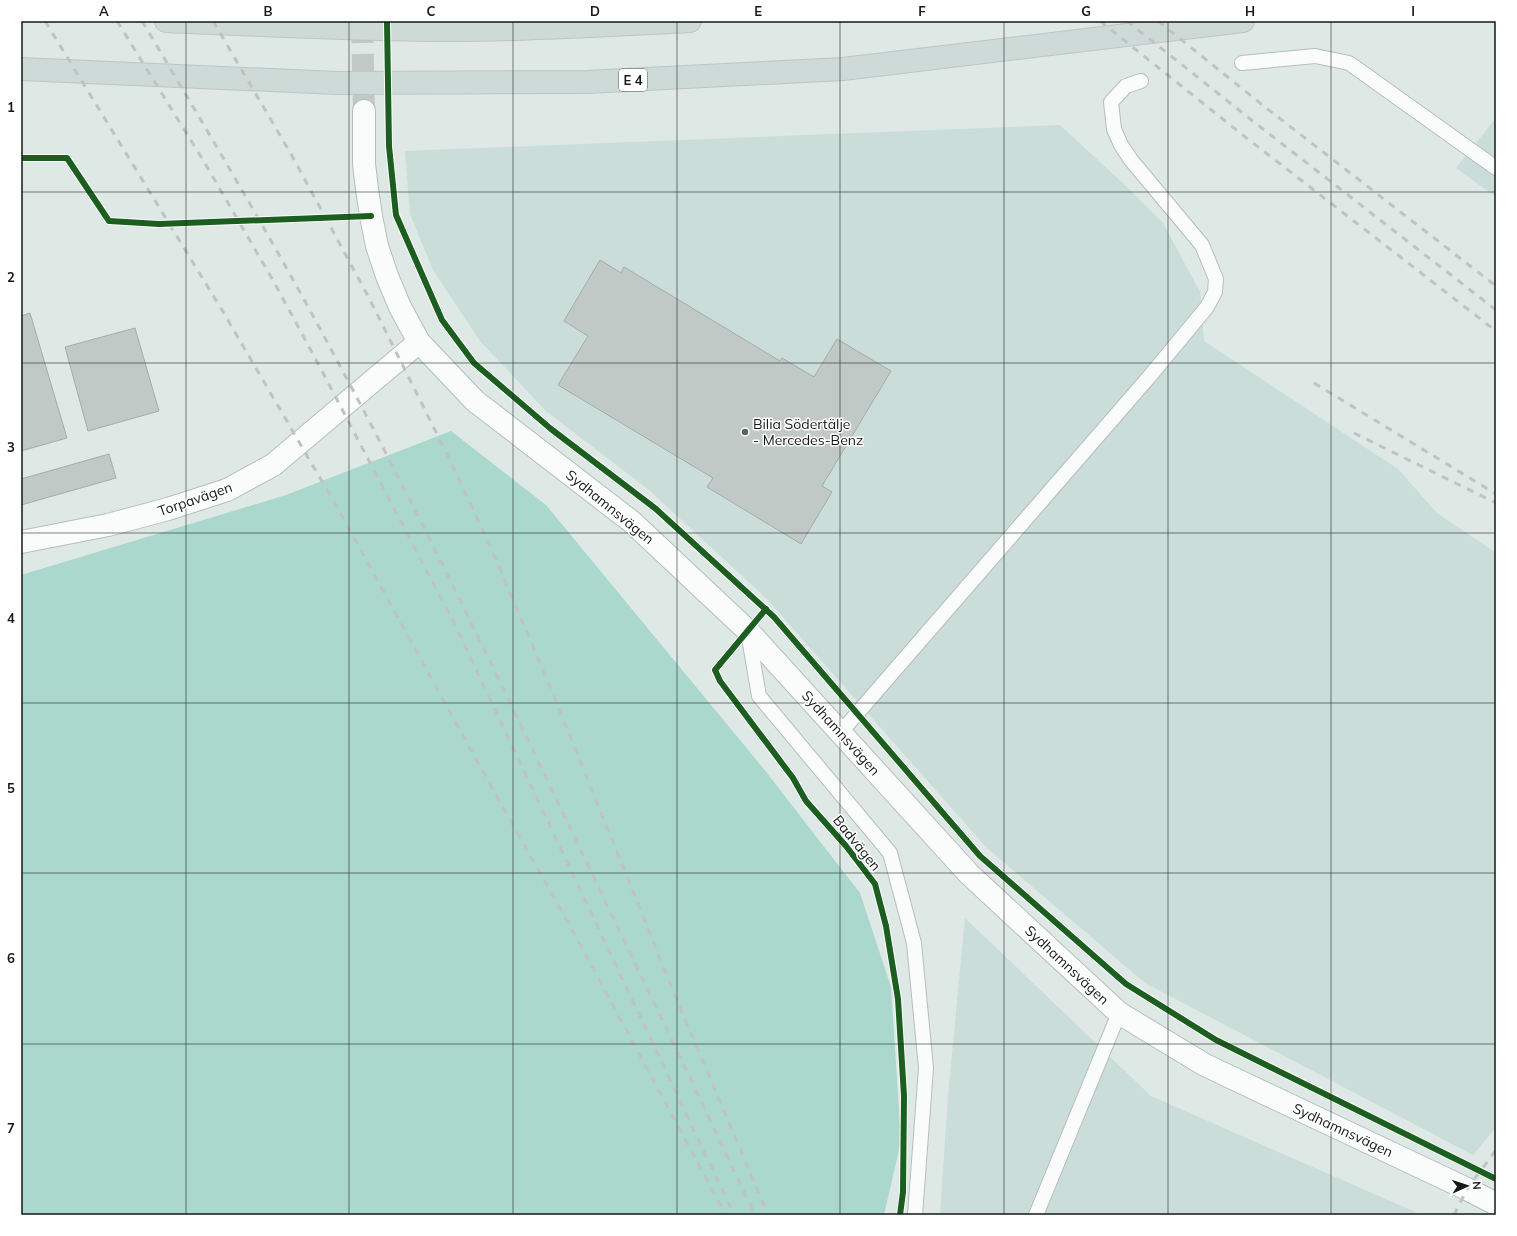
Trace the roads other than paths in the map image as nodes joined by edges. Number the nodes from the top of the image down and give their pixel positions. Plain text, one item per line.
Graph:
1 (166, 21) edge
2 (690, 21) edge
3 (1243, 21) edge
4 (1242, 63) dead end
5 (21, 69) edge
6 (1141, 81) dead end
7 (364, 111) tunnel mouth
8 (1496, 168) edge
9 (419, 342) junction
10 (21, 542) edge
11 (748, 631) junction
12 (841, 732) junction
13 (1119, 1013) junction
14 (1496, 1204) edge
15 (915, 1215) edge
16 (1036, 1215) edge

1 - 2 highway
3 - 5 highway, E 4
4 - 8 lane
6 - 12 lane
7 - 9 street, Sydhamnsvägen
9 - 10 street, Torpavägen
9 - 11 street, Sydhamnsvägen
11 - 12 street, Sydhamnsvägen
11 - 15 lane
12 - 13 street, Sydhamnsvägen
13 - 14 street, Sydhamnsvägen
13 - 16 lane

